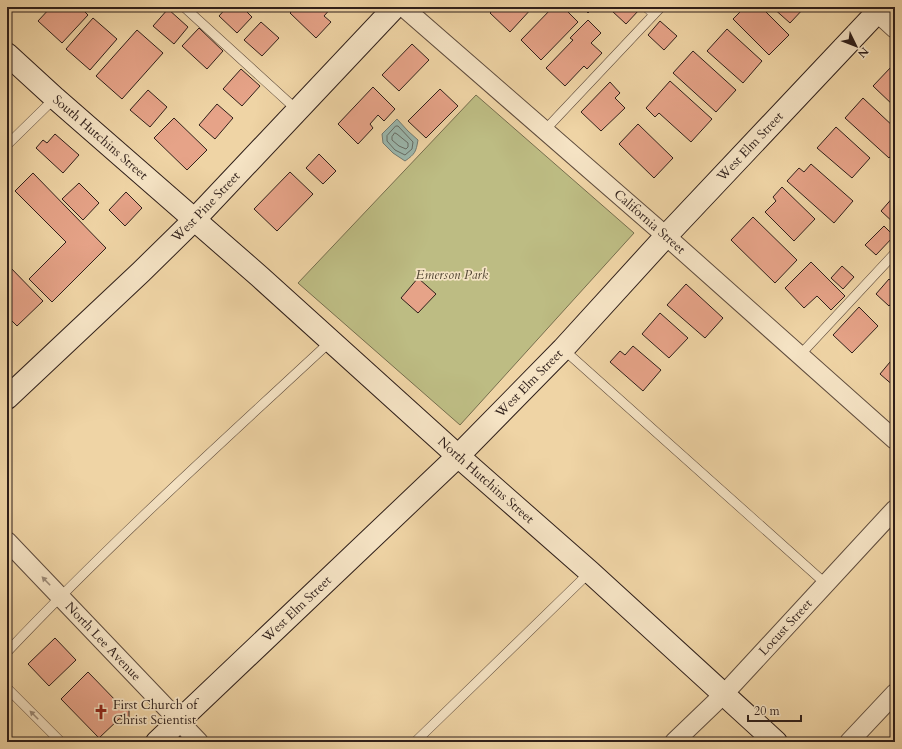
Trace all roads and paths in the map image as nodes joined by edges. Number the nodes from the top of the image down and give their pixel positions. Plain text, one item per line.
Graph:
1 (184, 7) edge
2 (395, 7) edge
3 (403, 7) edge
4 (646, 7) edge
5 (661, 7) edge
6 (877, 9) edge
7 (654, 14) junction
8 (895, 29) edge
9 (7, 54) edge
10 (55, 98) junction
11 (297, 110) junction
12 (545, 130) junction
13 (7, 145) edge
14 (194, 220) junction
15 (666, 236) junction
16 (895, 253) edge
17 (331, 341) junction
18 (563, 349) junction
19 (800, 355) junction
20 (7, 398) edge
21 (895, 440) edge
22 (458, 456) junction
23 (895, 509) edge
24 (7, 541) edge
25 (590, 572) junction
26 (826, 584) junction
27 (60, 596) junction
28 (7, 652) edge
29 (7, 688) edge
30 (895, 693) edge
31 (724, 694) junction
32 (179, 721) junction
33 (895, 737) edge
34 (61, 742) edge
35 (157, 742) edge
36 (199, 742) edge
37 (415, 742) edge
38 (674, 742) edge
39 (776, 742) edge
40 (849, 742) edge
41 (891, 742) edge

1 - 11 lane
2 - 11 street, West Pine Street
3 - 12 street, California Street
4 - 7 lane
5 - 7 lane
6 - 8 street
6 - 15 street, West Elm Street
7 - 12 lane
9 - 10 street, South Hutchins Street
10 - 13 lane
10 - 14 street, South Hutchins Street
11 - 14 street, West Pine Street
12 - 15 street, California Street
14 - 17 street, North Hutchins Street
14 - 20 street, West Pine Street
15 - 18 street, West Elm Street
15 - 19 street, California Street
16 - 19 lane
17 - 22 street, North Hutchins Street
17 - 27 lane
18 - 22 street, West Elm Street
18 - 26 lane
19 - 21 street, California Street
22 - 25 street, North Hutchins Street
22 - 32 street, West Elm Street
23 - 26 street, Locust Street
27 -> 24 street, North Lee Avenue
25 - 31 street, North Hutchins Street
25 - 37 lane
26 - 31 street, Locust Street
27 - 28 lane
27 - 32 street, North Lee Avenue
34 -> 29 lane
30 - 40 street
31 - 38 street, Locust Street
31 - 39 street, North Hutchins Street
32 - 35 street, West Elm Street
32 - 36 street, North Lee Avenue
33 - 41 path

